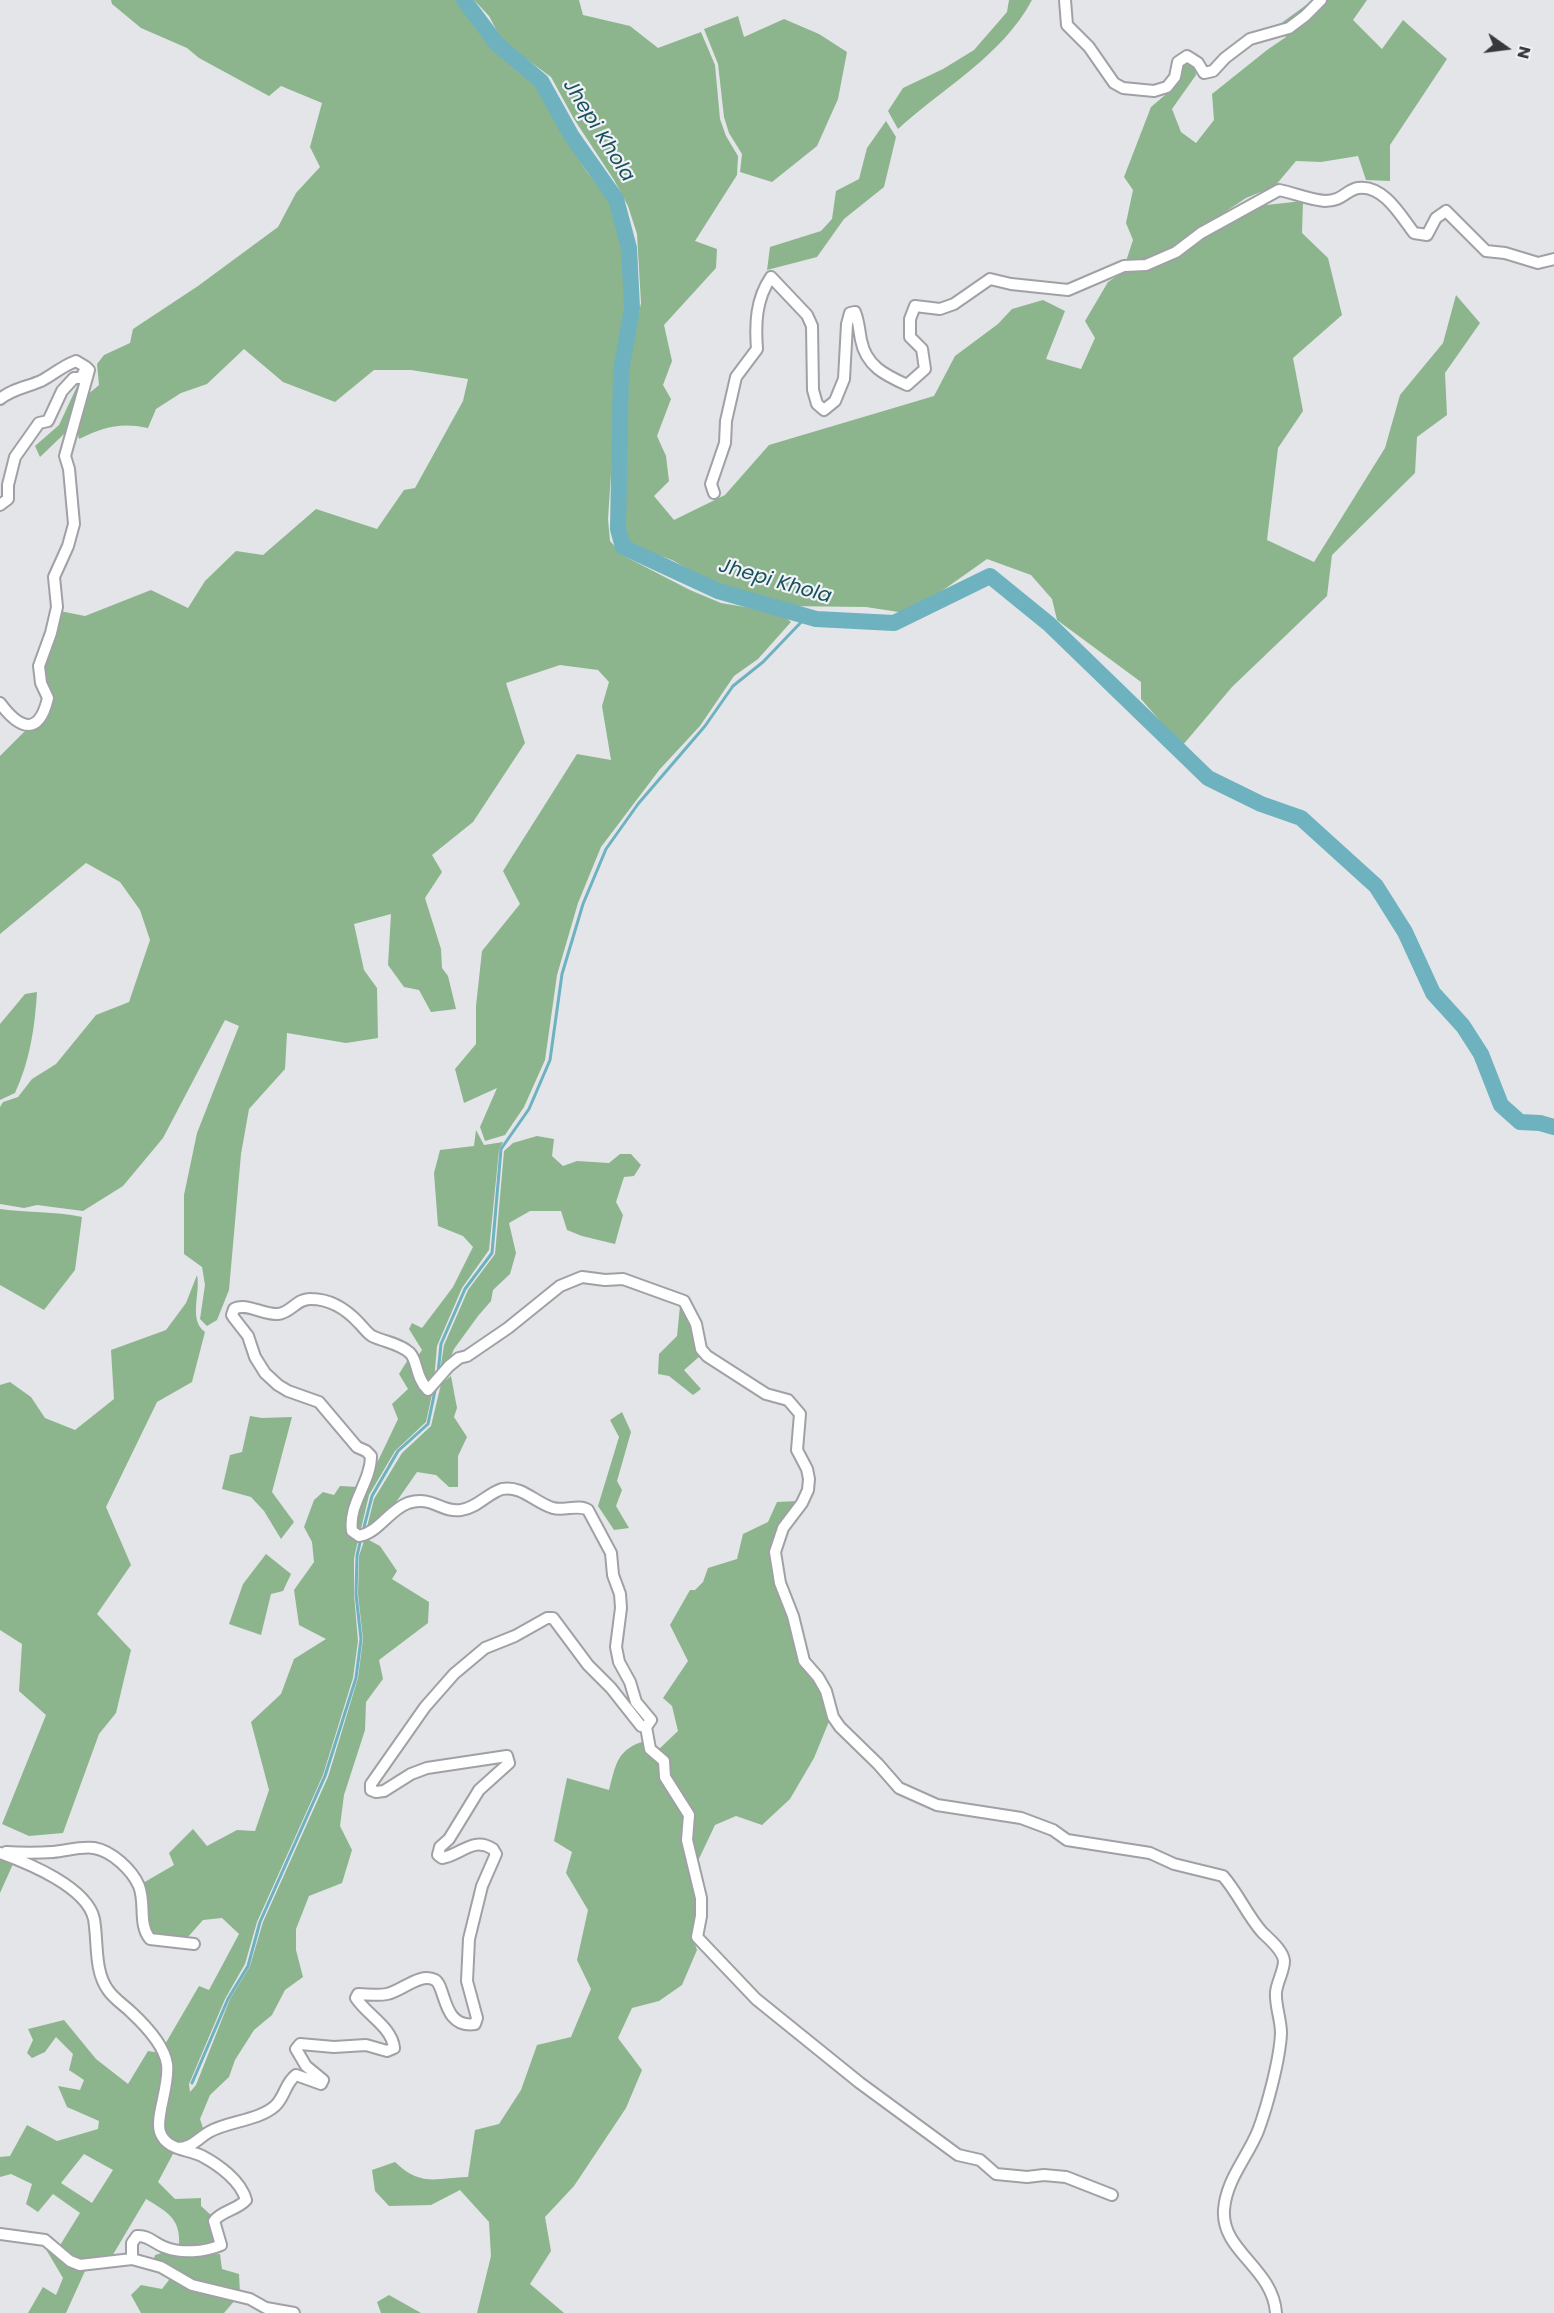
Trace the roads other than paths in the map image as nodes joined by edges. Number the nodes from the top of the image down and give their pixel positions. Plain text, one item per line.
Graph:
1 (1065, 0) edge
2 (1321, 0) edge
3 (1554, 259) edge
4 (86, 367) junction
5 (0, 399) edge
6 (714, 493) dead end
7 (0, 505) edge
8 (0, 703) edge
9 (646, 1727) junction
10 (0, 1852) edge
11 (194, 1944) dead end
12 (177, 2148) junction
13 (1112, 2195) dead end
14 (0, 2234) edge
15 (132, 2259) junction
16 (294, 2313) edge
17 (1276, 2313) edge

1 - 2 street
3 - 6 street
4 - 5 street
4 - 7 street
4 - 8 street
9 - 12 street
9 - 13 street
9 - 17 street
10 - 11 street
10 - 12 street
12 - 15 street
14 - 15 street
15 - 16 street

